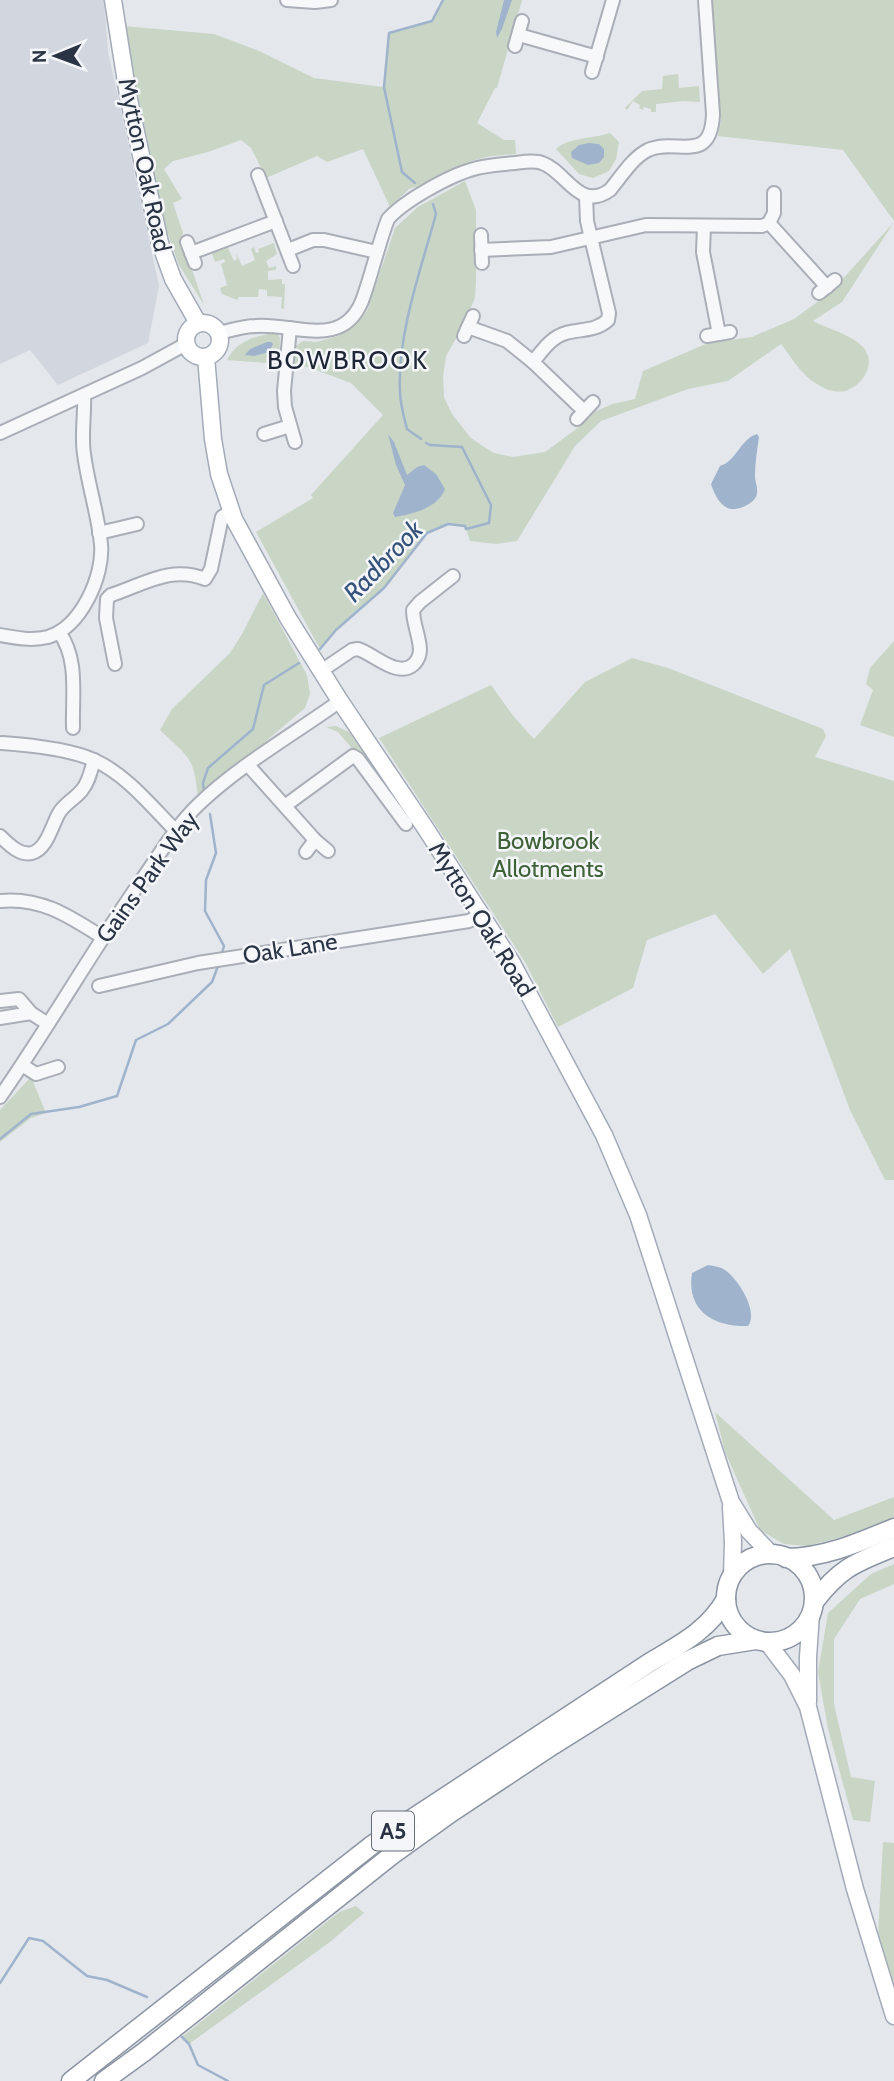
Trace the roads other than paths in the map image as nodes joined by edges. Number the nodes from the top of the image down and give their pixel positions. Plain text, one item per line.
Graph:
1 (113, 0) edge
2 (288, 0) edge
3 (331, 0) edge
4 (613, 0) edge
5 (705, 0) edge
6 (522, 21) dead end
7 (597, 57) junction
8 (592, 72) dead end
9 (258, 175) dead end
10 (774, 193) dead end
11 (586, 196) junction
12 (276, 221) junction
13 (769, 223) junction
14 (704, 226) junction
15 (481, 235) dead end
16 (592, 239) junction
17 (288, 250) junction
18 (377, 252) junction
19 (191, 253) dead end
20 (293, 266) dead end
21 (827, 287) dead end
22 (198, 323) junction
23 (468, 326) dead end
24 (290, 328) junction
25 (219, 333) junction
26 (719, 334) dead end
27 (186, 344) junction
28 (206, 357) junction
29 (533, 362) junction
30 (84, 395) junction
31 (584, 410) dead end
32 (290, 426) junction
33 (0, 433) edge
34 (264, 434) dead end
35 (295, 442) dead end
36 (231, 511) junction
37 (137, 524) dead end
38 (99, 533) junction
39 (453, 576) dead end
40 (59, 632) junction
41 (0, 635) edge
42 (115, 664) dead end
43 (321, 671) junction
44 (340, 701) junction
45 (73, 728) dead end
46 (11, 759) dead end
47 (94, 760) junction
48 (248, 765) junction
49 (286, 805) junction
50 (406, 824) dead end
51 (176, 831) junction
52 (0, 836) edge
53 (315, 840) junction
54 (328, 851) dead end
55 (306, 852) dead end
56 (0, 901) edge
57 (482, 914) junction
58 (102, 937) junction
59 (99, 986) dead end
60 (0, 1001) edge
61 (31, 1013) junction
62 (0, 1018) edge
63 (48, 1024) junction
64 (22, 1065) junction
65 (58, 1068) dead end
66 (0, 1097) edge
67 (731, 1502) junction
68 (894, 1528) edge
69 (894, 1546) edge
70 (779, 1556) junction
71 (732, 1577) junction
72 (726, 1599) junction
73 (812, 1608) junction
74 (761, 1641) junction
75 (808, 1707) junction
76 (894, 2016) edge
77 (71, 2081) edge
78 (104, 2081) edge

1 - 22 main road, Mytton Oak Road
2 - 3 street
4 - 7 street
5 - 11 street
6 - 7 street
7 - 8 street
9 - 12 street
10 - 13 street
11 - 16 street
11 - 18 street
12 - 17 street
12 - 19 street
13 - 14 street
13 - 21 street
14 - 16 street
14 - 26 street
15 - 16 street
16 - 29 street
17 - 18 street
17 - 20 street
18 - 24 street
22 - 25 main road
22 - 27 main road
23 - 29 street
24 - 25 street
24 - 32 street
25 - 28 main road
27 - 28 main road
27 - 30 street
28 - 36 main road, Mytton Oak Road
29 - 31 street
30 - 33 street
30 - 38 street
32 - 34 street
32 - 35 street
36 - 42 street
36 - 43 main road, Mytton Oak Road
37 - 38 street
38 - 40 street
39 - 43 street
40 - 41 street
40 - 45 street
43 - 44 main road, Mytton Oak Road
44 - 48 street, Gains Park Way
44 - 57 main road, Mytton Oak Road
46 - 47 street
47 - 51 street
47 - 52 street
48 - 49 street
48 - 51 street, Gains Park Way
49 - 50 street
49 - 53 street
51 - 58 street, Gains Park Way
53 - 54 street
53 - 55 street
56 - 58 street
57 - 59 street, Oak Lane
57 - 67 main road, Mytton Oak Road
58 - 63 street, Gains Park Way
60 - 61 street
61 - 62 street
61 - 63 street
63 - 64 street, Gains Park Way
64 - 65 street
64 - 66 street, Gains Park Way
67 - 70 main road, Mytton Oak Road
67 - 71 main road, Mytton Oak Road
68 - 70 highway
69 - 73 highway
70 - 71 highway
70 - 73 highway
71 - 72 highway
72 - 74 highway
72 - 77 highway, A5
73 - 74 highway
73 - 75 main road
74 - 75 main road
74 - 78 highway, A5
75 - 76 main road

